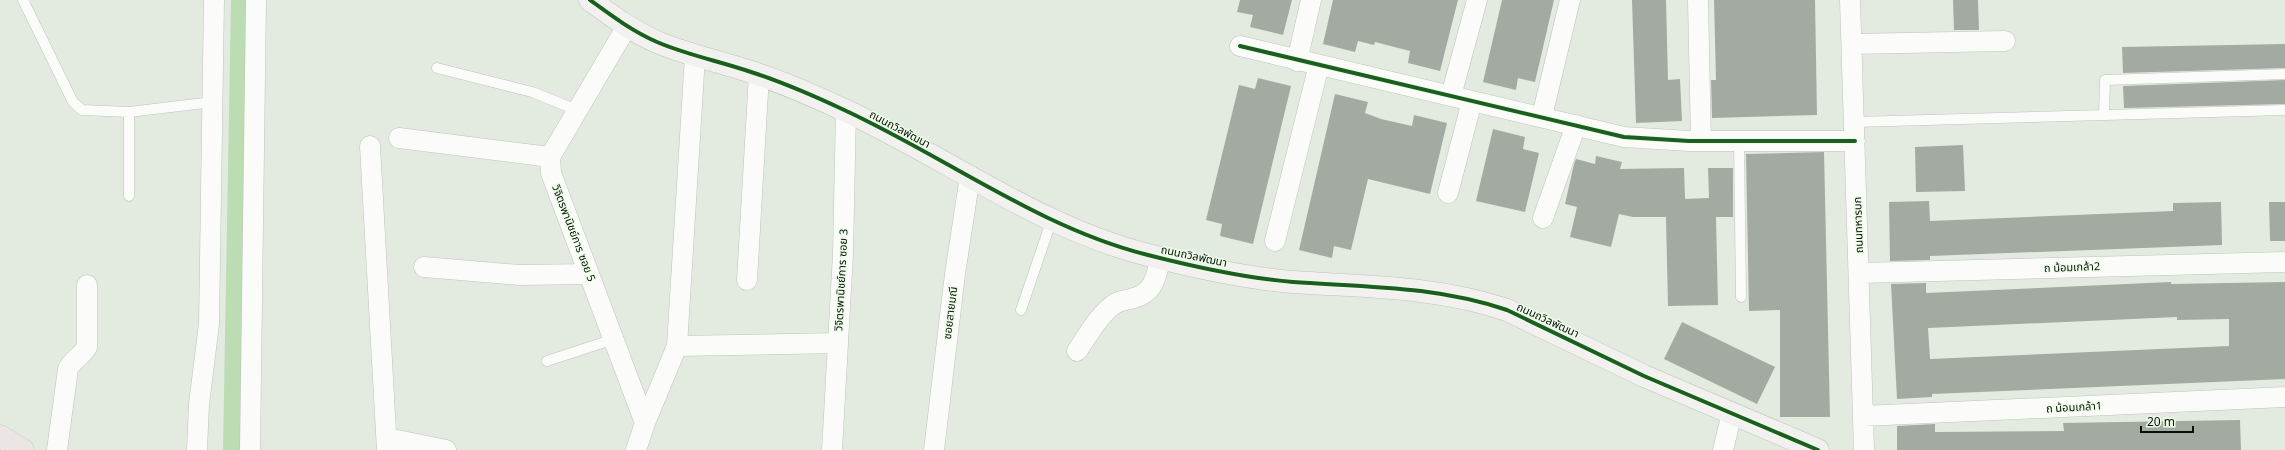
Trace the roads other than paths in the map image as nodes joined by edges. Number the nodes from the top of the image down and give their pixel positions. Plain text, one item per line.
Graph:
1 (23, 0) edge
2 (214, 0) edge
3 (256, 0) edge
4 (1311, 0) edge
5 (1476, 0) edge
6 (1570, 0) edge
7 (1698, 0) edge
8 (1850, 0) edge
9 (593, 1) edge
10 (626, 26) junction
11 (2005, 41) dead end
12 (1852, 44) junction
13 (1240, 46) dead end
14 (696, 56) junction
15 (1297, 61) junction
16 (1319, 65) junction
17 (437, 68) dead end
18 (2285, 74) edge
19 (759, 75) junction
20 (1451, 96) junction
21 (1472, 101) junction
22 (212, 102) junction
23 (577, 110) junction
24 (846, 110) junction
25 (2285, 110) edge
26 (129, 112) junction
27 (2104, 115) junction
28 (1542, 116) junction
29 (1576, 125) junction
30 (1855, 131) junction
31 (399, 138) dead end
32 (1740, 141) junction
33 (1701, 142) junction
34 (370, 146) dead end
35 (550, 157) junction
36 (970, 176) junction
37 (1448, 193) dead end
38 (129, 196) dead end
39 (1543, 218) dead end
40 (1052, 219) junction
41 (1274, 240) dead end
42 (1161, 258) junction
43 (2285, 262) edge
44 (424, 267) dead end
45 (1860, 273) junction
46 (589, 274) junction
47 (747, 280) dead end
48 (87, 285) dead end
49 (1741, 297) dead end
50 (1021, 310) dead end
51 (614, 339) junction
52 (838, 343) junction
53 (677, 346) junction
54 (1077, 351) dead end
55 (547, 361) dead end
56 (2285, 397) edge
57 (199, 404) junction
58 (1732, 414) junction
59 (1864, 416) junction
60 (645, 423) junction
61 (0, 436) edge
62 (392, 445) edge
63 (23, 450) edge
64 (57, 450) edge
65 (184, 450) edge
66 (198, 450) edge
67 (250, 450) edge
68 (446, 450) edge
69 (636, 450) edge
70 (832, 450) edge
71 (934, 450) edge
72 (1723, 450) edge
73 (1818, 450) edge
74 (1864, 450) edge

1 - 26 lane
2 - 22 street
3 - 67 street
4 - 15 street
5 - 20 street
6 - 28 street
7 - 33 street
8 - 12 street, ถนนทหารบก
9 - 10 street, ถนนถวิลพัฒนา
10 - 14 street, ถนนถวิลพัฒนา
10 - 23 street
11 - 12 street
12 - 30 street, ถนนทหารบก
13 - 15 street
14 - 19 street, ถนนถวิลพัฒนา
14 - 53 street
15 - 16 street
16 - 20 street
16 - 41 street
17 - 23 lane
18 - 27 lane
19 - 24 street, ถนนถวิลพัฒนา
19 - 47 street
20 - 21 street
21 - 28 street
21 - 37 street
22 - 26 lane
22 - 57 street
23 - 35 street
24 - 36 street, ถนนถวิลพัฒนา
24 - 52 street, วิจิตรพานิชย์การ ซอย 3
25 - 27 lane
26 - 38 lane
27 - 30 lane
28 - 29 street
29 - 33 street
29 - 39 street
30 - 32 street
30 - 45 street, ถนนทหารบก
31 - 35 street
32 - 33 street
32 - 49 lane
34 - 62 street
35 - 46 street, วิจิตรพานิชย์การ ซอย 5
36 - 40 street, ถนนถวิลพัฒนา
36 - 71 street, ซอยสายมณี
40 - 42 street, ถนนถวิลพัฒนา
40 - 50 lane
42 - 54 street
42 - 58 street, ถนนถวิลพัฒนา
43 - 45 street, ถ น้อมเกล้า2
44 - 46 street
45 - 59 street, ถนนทหารบก
46 - 51 street, วิจิตรพานิชย์การ ซอย 5
48 - 64 street
51 - 55 lane
51 - 60 street, วิจิตรพานิชย์การ ซอย 5
52 - 53 street
52 - 70 street, วิจิตรพานิชย์การ ซอย 3
53 - 60 street
56 - 59 street, ถ น้อมเกล้า1
57 - 65 street
57 - 66 street
58 - 72 street
58 - 73 street, ถนนถวิลพัฒนา
59 - 74 street, ถนนทหารบก
60 - 69 street
61 - 63 main road
62 - 68 street

